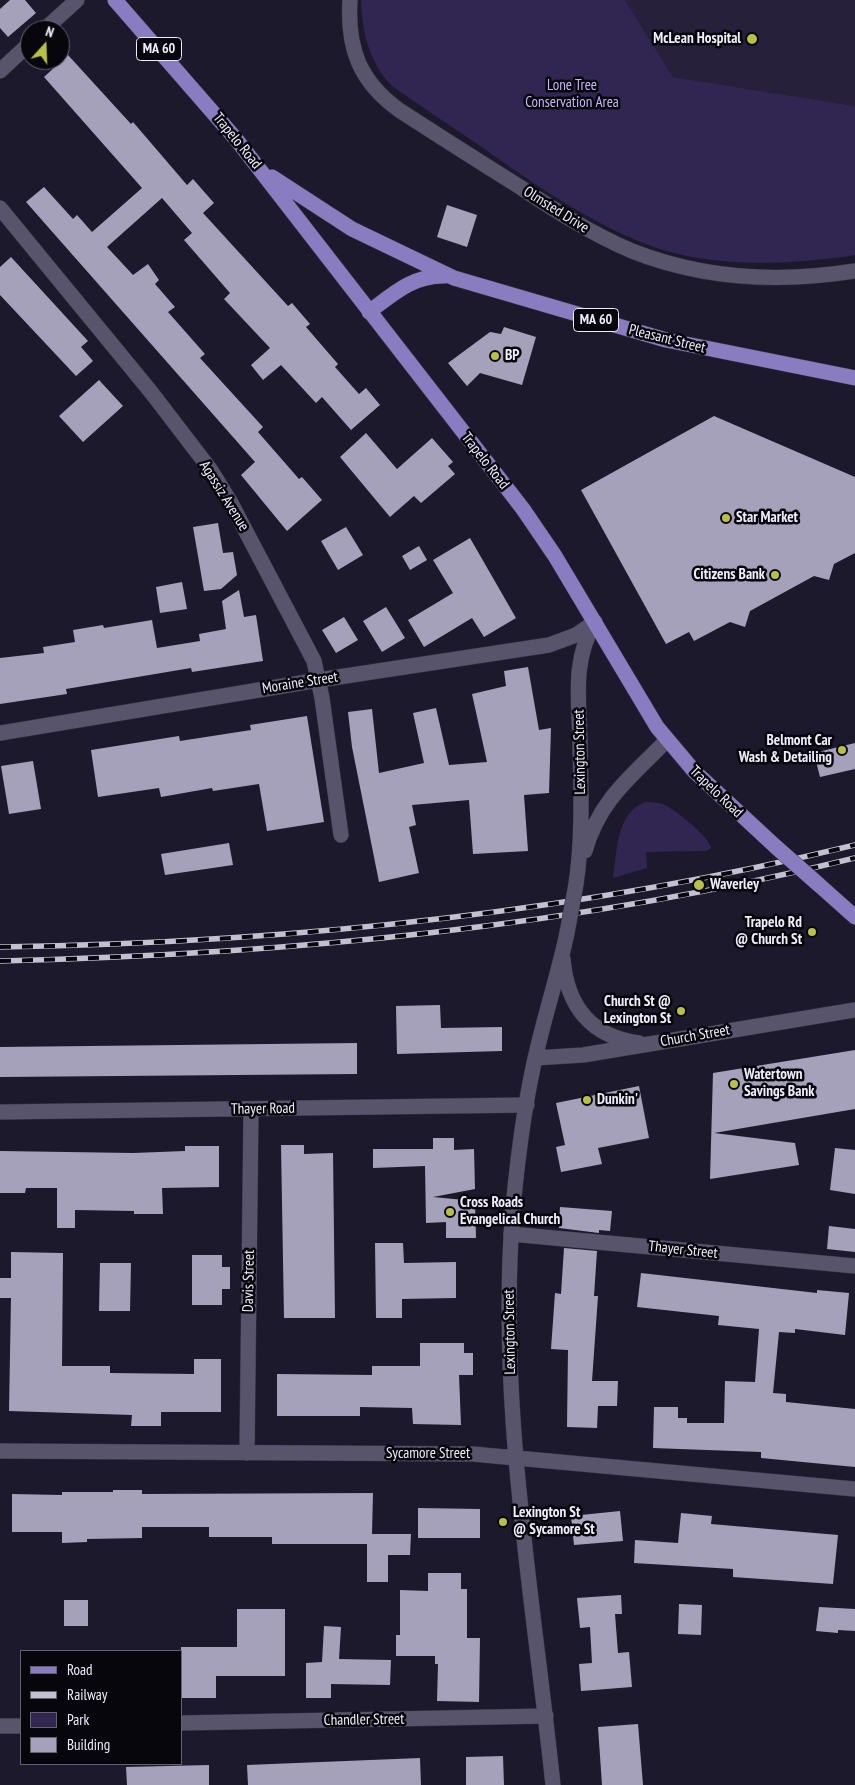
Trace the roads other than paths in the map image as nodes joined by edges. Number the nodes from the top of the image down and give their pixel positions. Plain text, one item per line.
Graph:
1 (77, 0) edge
2 (115, 0) edge
3 (350, 0) edge
4 (55, 20) edge
5 (20, 52) edge
6 (0, 71) edge
7 (257, 165) junction
8 (0, 208) edge
9 (855, 271) edge
10 (454, 278) junction
11 (370, 312) junction
12 (855, 378) edge
13 (595, 622) junction
14 (319, 680) junction
15 (0, 733) edge
16 (668, 740) junction
17 (341, 835) dead end
18 (576, 884) junction
19 (855, 917) edge
20 (562, 955) junction
21 (855, 1010) edge
22 (648, 1044) junction
23 (535, 1058) junction
24 (527, 1106) junction
25 (250, 1109) junction
26 (0, 1112) edge
27 (512, 1234) junction
28 (855, 1266) edge
29 (0, 1451) edge
30 (247, 1452) junction
31 (516, 1458) junction
32 (855, 1489) edge
33 (546, 1716) junction
34 (182, 1723) edge
35 (0, 1726) edge
36 (20, 1726) edge
37 (553, 1785) edge

1 - 4 street
2 - 7 main road, Trapelo Road / MA 60
3 - 9 street, Olmsted Drive
5 - 6 street
7 - 10 main road, Pleasant Street / MA 60
7 - 11 main road, Trapelo Road / MA 60
8 - 14 street, Agassiz Avenue
10 - 11 main road, Pleasant Street / MA 60
10 - 12 main road, Pleasant Street / MA 60
11 - 13 main road, Trapelo Road
13 - 14 street, Moraine Street
13 - 16 main road, Trapelo Road
13 - 18 street, Lexington Street
14 - 15 street, Moraine Street
14 - 17 street, Agassiz Avenue
16 - 18 street, Lexington Street
16 - 19 main road, Trapelo Road, bridge
18 - 20 street, Lexington Street, bridge
20 - 22 street
20 - 23 street, Lexington Street
21 - 22 street, Church Street
22 - 23 street, Church Street
23 - 24 street, Lexington Street
24 - 25 street, Thayer Road
24 - 27 street, Lexington Street
25 - 26 street, Thayer Road
25 - 30 street, Davis Street
27 - 28 street, Thayer Street
27 - 31 street, Lexington Street
29 - 30 street, Sycamore Street
30 - 31 street, Sycamore Street
31 - 32 street, Sycamore Street
31 - 33 street, Lexington Street
33 - 34 street, Chandler Street
33 - 37 street, Lexington Street
35 - 36 street

